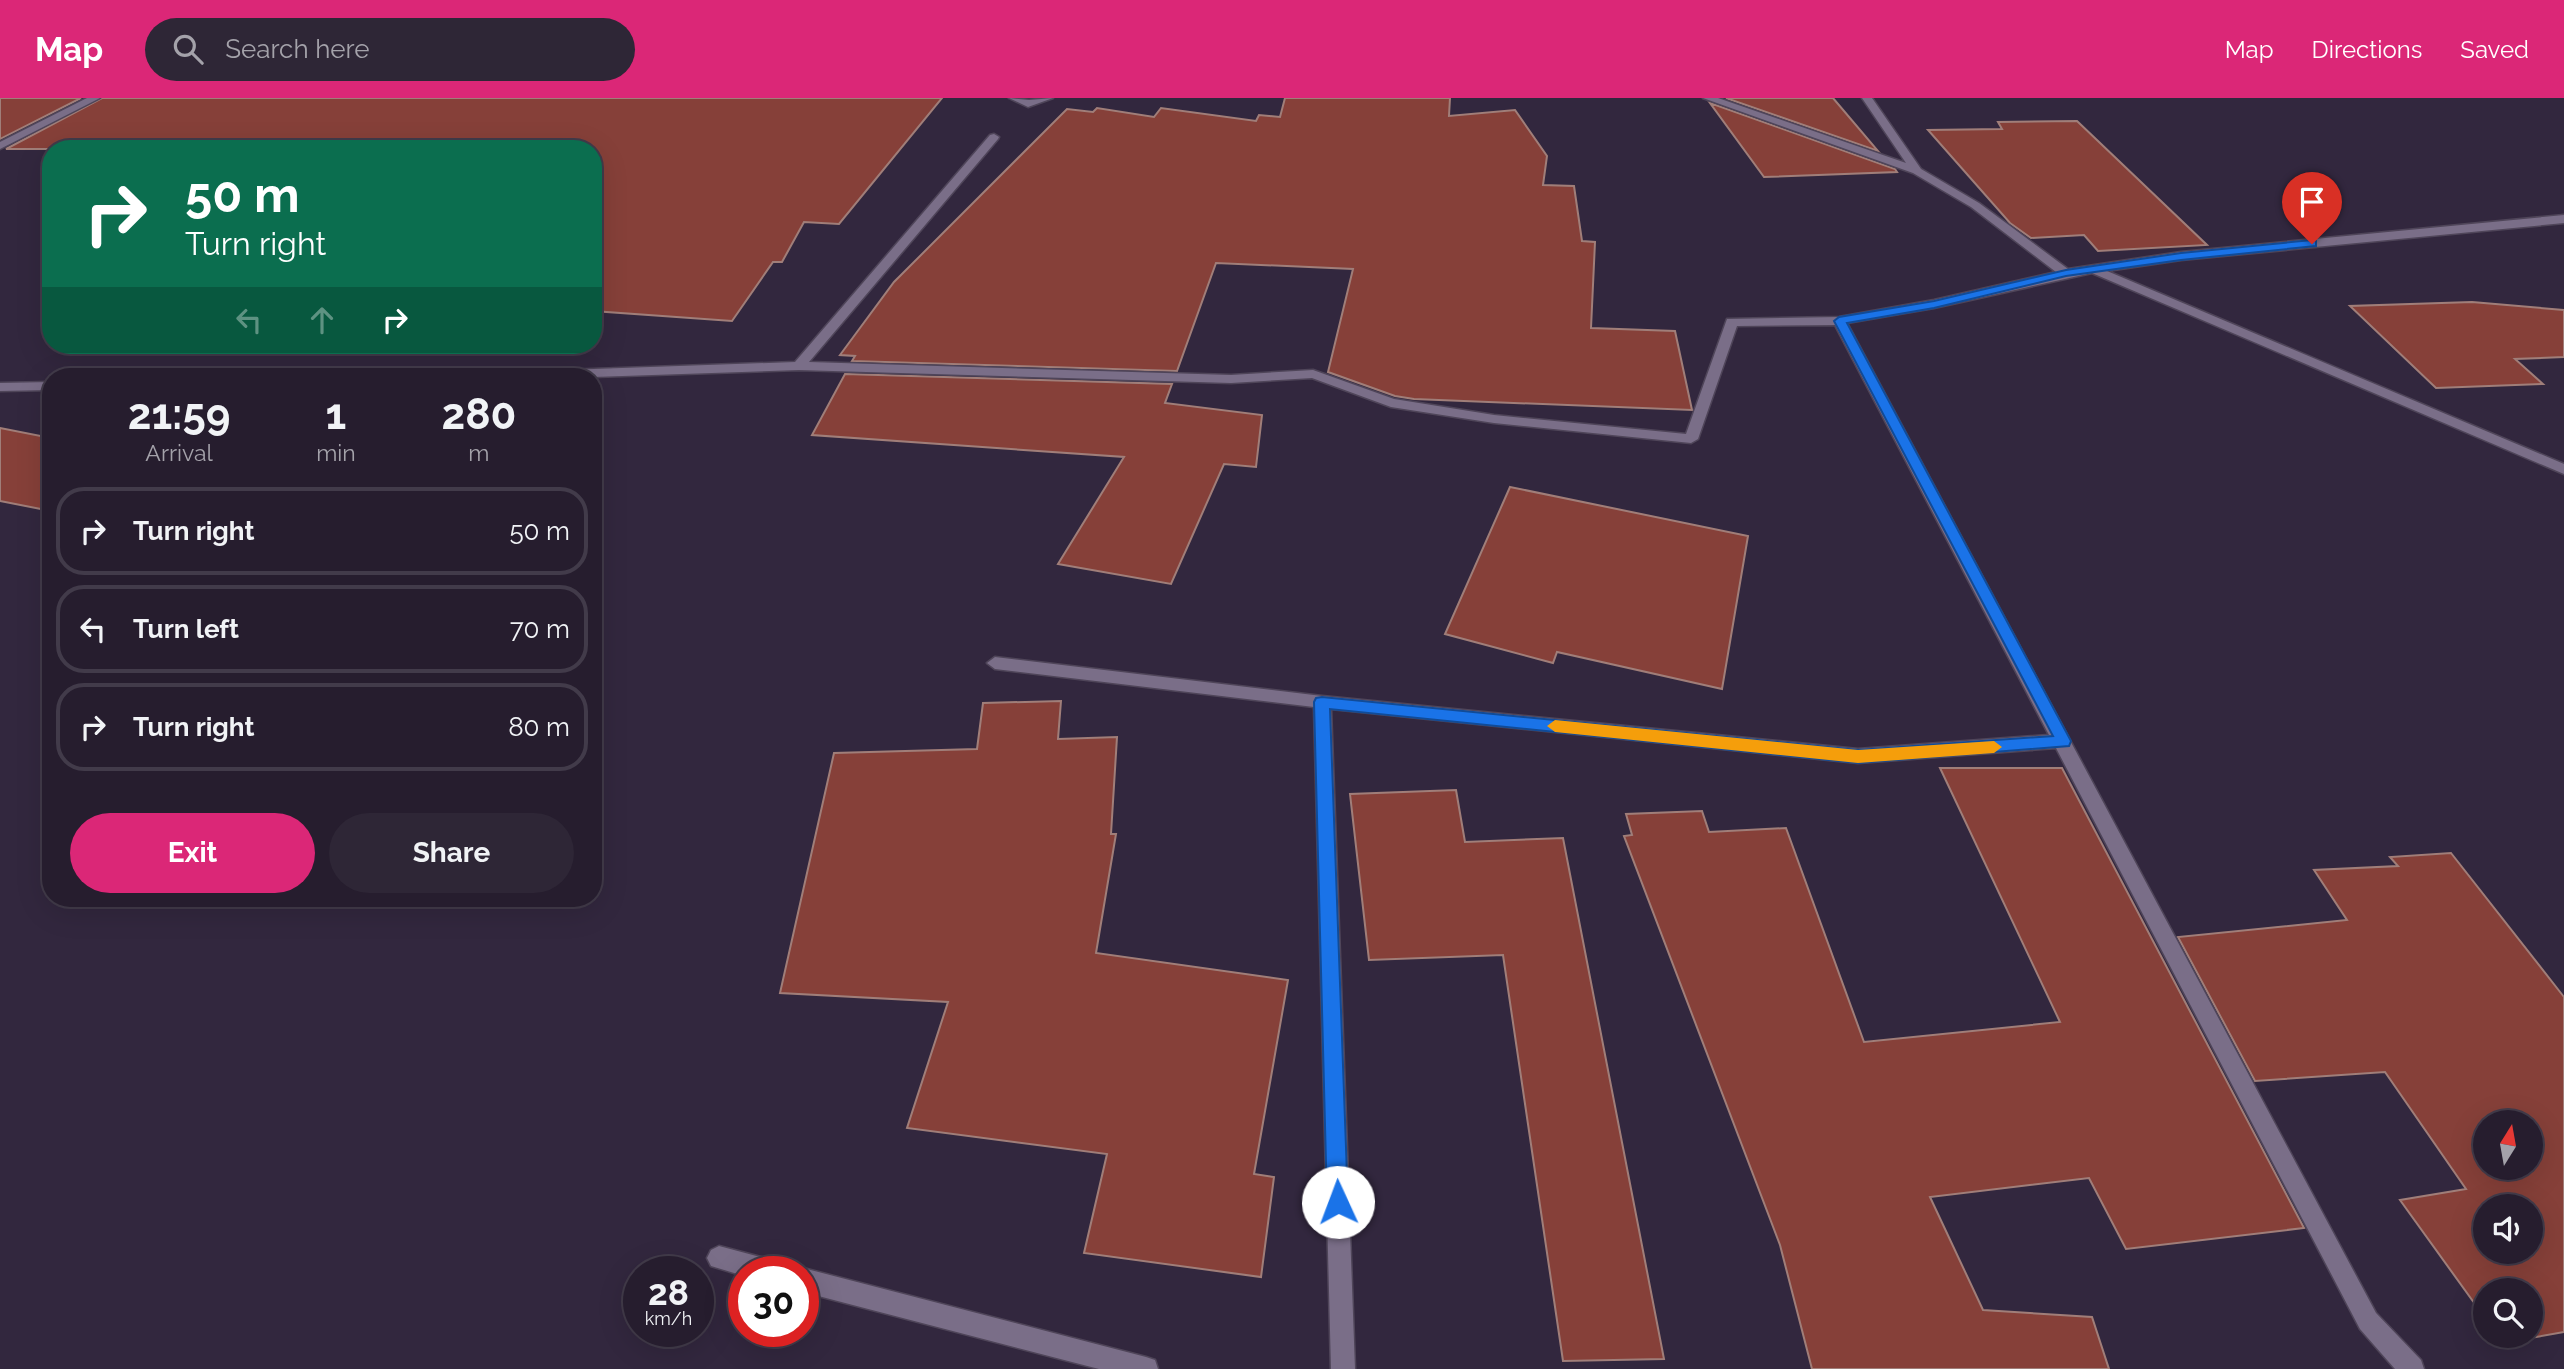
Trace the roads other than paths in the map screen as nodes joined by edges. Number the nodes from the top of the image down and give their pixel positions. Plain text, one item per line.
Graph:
1 (95, 98) edge
2 (1014, 98) edge
3 (1048, 98) edge
4 (1708, 98) edge
5 (1867, 98) edge
6 (995, 137) dead end
7 (0, 146) edge
8 (1917, 171) junction
9 (2564, 219) edge
10 (2094, 269) junction
11 (2066, 273) junction
12 (1839, 321) junction
13 (799, 366) junction
14 (602, 373) edge
15 (42, 386) edge
16 (0, 387) edge
17 (2564, 469) edge
18 (995, 663) dead end
19 (1322, 702) junction
20 (2063, 741) junction
21 (719, 1258) dead end
22 (728, 1260) edge
23 (819, 1284) edge
24 (1146, 1369) edge
25 (1343, 1369) edge
26 (2412, 1369) edge

1 - 7 street
2 - 3 street
4 - 8 street
5 - 8 street
6 - 13 street
8 - 11 street
9 - 10 street
10 - 11 street
10 - 17 street
11 - 12 street
12 - 13 street
12 - 20 street
13 - 14 street
15 - 16 street
18 - 19 street
19 - 20 street
19 - 25 street
20 - 26 street
21 - 22 street
23 - 24 street

